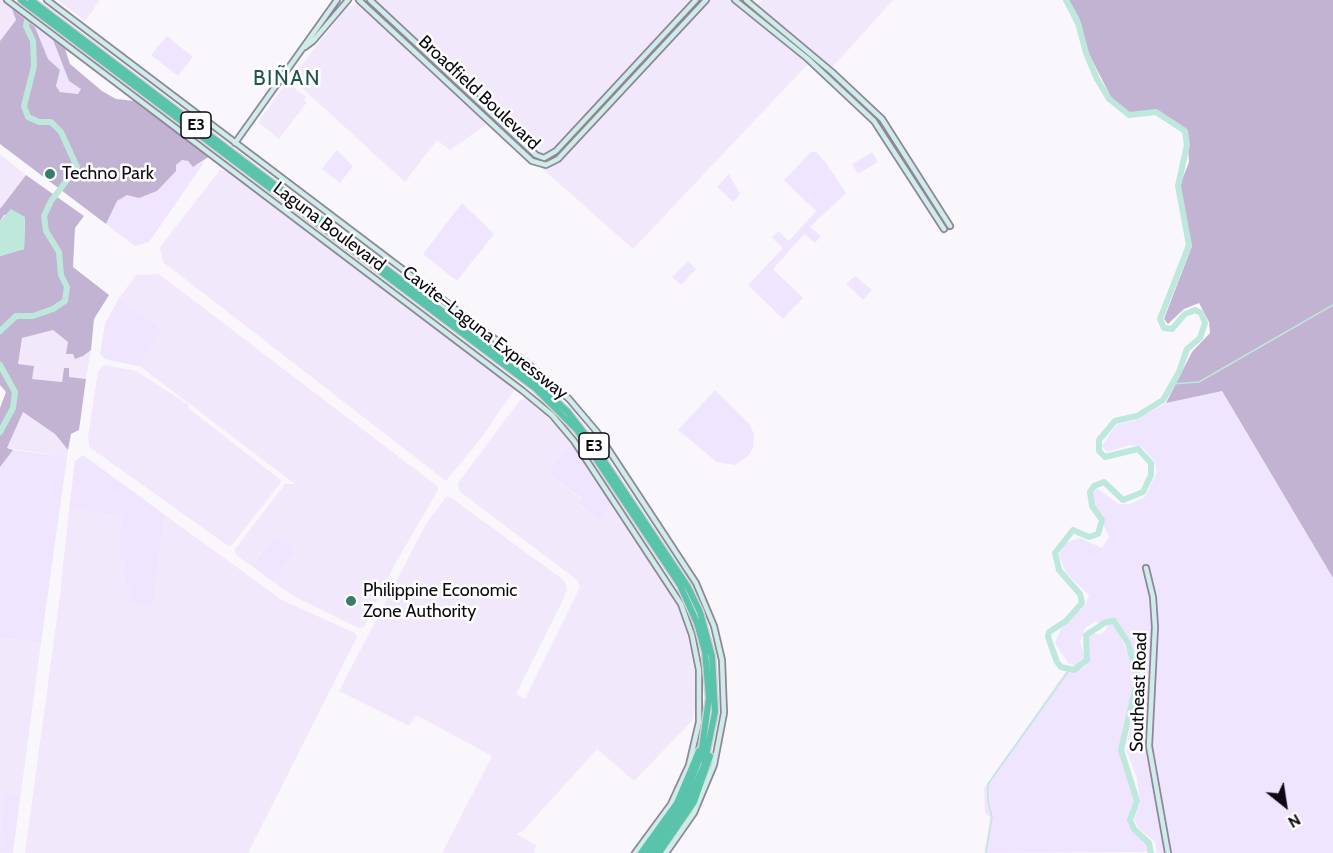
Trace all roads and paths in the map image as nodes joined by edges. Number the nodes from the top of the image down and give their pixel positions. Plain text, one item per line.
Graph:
1 (7, 0) edge
2 (21, 0) edge
3 (47, 0) edge
4 (337, 0) edge
5 (348, 0) edge
6 (359, 0) edge
7 (370, 0) edge
8 (696, 0) edge
9 (706, 0) edge
10 (735, 0) edge
11 (746, 0) edge
12 (34, 5) edge
13 (305, 47) junction
14 (235, 143) junction
15 (950, 226) dead end
16 (944, 229) dead end
17 (1146, 568) dead end
18 (710, 731) junction
19 (635, 853) edge
20 (641, 853) edge
21 (647, 853) edge
22 (653, 853) edge
23 (659, 853) edge
24 (666, 853) edge
25 (1168, 853) edge

1 - 19 main road, Laguna Boulevard
2 - 12 highway, Cavite–Laguna Expressway / E3
3 - 14 main road, Laguna Boulevard
4 - 13 main road
5 - 13 main road
6 - 9 main road, Broadfield Boulevard
7 - 8 main road, Broadfield Boulevard
10 - 16 main road
11 - 15 main road
12 - 18 highway, Cavite–Laguna Expressway / E3
13 - 14 main road
14 - 24 main road, Laguna Boulevard
17 - 25 main road, Southeast Road
18 - 20 highway
18 - 21 highway, Cavite–Laguna Expressway / E3
18 - 22 highway, Cavite–Laguna Expressway / E3
18 - 23 highway

